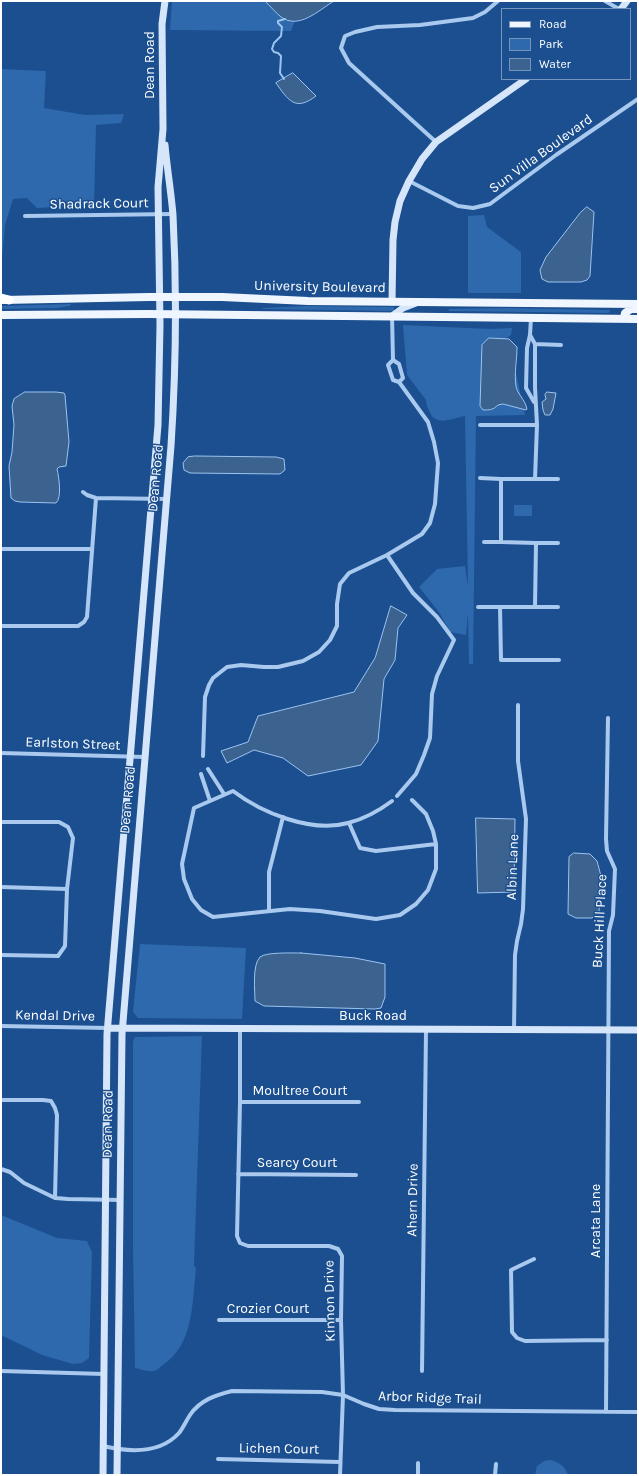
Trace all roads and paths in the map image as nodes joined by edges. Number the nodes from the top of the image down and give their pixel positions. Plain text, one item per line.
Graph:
1 (165, 1) edge
2 (498, 1) edge
3 (605, 1) edge
4 (618, 8) edge
5 (525, 80) edge
6 (638, 99) edge
7 (163, 129) junction
8 (436, 142) junction
9 (409, 181) junction
10 (158, 214) junction
11 (173, 214) junction
12 (25, 216) dead end
13 (160, 297) junction
14 (175, 297) junction
15 (4, 299) edge
16 (392, 302) junction
17 (419, 302) junction
18 (638, 304) edge
19 (638, 309) edge
20 (1, 315) edge
21 (160, 315) junction
22 (175, 315) junction
23 (392, 316) junction
24 (531, 318) junction
25 (624, 319) junction
26 (638, 319) edge
27 (530, 335) junction
28 (535, 344) junction
29 (561, 345) dead end
30 (393, 360) junction
31 (399, 382) junction
32 (536, 405) junction
33 (480, 425) dead end
34 (537, 425) junction
35 (480, 478) dead end
36 (501, 479) junction
37 (535, 479) junction
38 (558, 479) dead end
39 (83, 492) dead end
40 (96, 498) junction
41 (153, 499) junction
42 (167, 499) junction
43 (484, 542) dead end
44 (501, 542) junction
45 (536, 543) junction
46 (558, 543) dead end
47 (1, 548) edge
48 (92, 549) junction
49 (386, 556) junction
50 (478, 607) dead end
51 (500, 607) junction
52 (535, 607) junction
53 (558, 607) dead end
54 (1, 626) edge
55 (559, 660) dead end
56 (518, 705) dead end
57 (608, 718) dead end
58 (1, 753) edge
59 (131, 756) junction
60 (203, 756) dead end
61 (145, 757) junction
62 (208, 769) dead end
63 (200, 774) dead end
64 (224, 794) junction
65 (397, 796) dead end
66 (412, 800) dead end
67 (210, 801) junction
68 (392, 801) dead end
69 (283, 817) junction
70 (1, 822) edge
71 (349, 823) junction
72 (436, 844) junction
73 (1, 887) edge
74 (67, 889) junction
75 (269, 911) junction
76 (1, 955) edge
77 (1, 1026) edge
78 (108, 1028) junction
79 (122, 1028) junction
80 (240, 1029) junction
81 (426, 1030) junction
82 (514, 1030) junction
83 (608, 1030) junction
84 (638, 1030) edge
85 (1, 1100) edge
86 (240, 1102) junction
87 (359, 1102) dead end
88 (1, 1169) edge
89 (238, 1174) junction
90 (356, 1175) dead end
91 (55, 1198) junction
92 (106, 1200) junction
93 (120, 1200) junction
94 (534, 1259) dead end
95 (219, 1320) dead end
96 (341, 1320) junction
97 (607, 1340) junction
98 (1, 1371) edge
99 (422, 1372) dead end
100 (104, 1374) junction
101 (343, 1395) junction
102 (606, 1412) junction
103 (638, 1412) edge
104 (103, 1446) junction
105 (118, 1450) junction
106 (218, 1459) dead end
107 (340, 1462) junction
108 (418, 1462) dead end
109 (496, 1464) dead end
110 (103, 1475) edge
111 (117, 1475) edge
112 (340, 1475) edge
113 (418, 1475) edge
114 (495, 1475) edge

1 - 7 main road, Dean Road
2 - 8 street
3 - 4 street
5 - 8 main road
6 - 9 street, Sun Villa Boulevard
7 - 10 main road, Dean Road
7 - 11 main road, Dean Road
8 - 9 main road
9 - 16 main road
10 - 11 street, Shadrack Court
10 - 12 street, Shadrack Court
10 - 13 main road, Dean Road
11 - 14 main road, Dean Road
13 - 14 main road, University Boulevard
13 - 15 main road, University Boulevard
13 - 21 main road, Dean Road
14 - 16 main road, University Boulevard
14 - 22 main road, Dean Road
16 - 17 main road, University Boulevard
17 - 18 main road, University Boulevard
17 - 23 main road
19 - 25 main road
20 - 21 main road, University Boulevard
21 - 22 main road, University Boulevard
21 - 41 main road, Dean Road
22 - 23 main road, University Boulevard
22 - 42 main road, Dean Road
23 - 24 main road, University Boulevard
23 - 30 street
24 - 25 main road, University Boulevard
24 - 27 street
25 - 26 main road, University Boulevard
27 - 28 street
27 - 32 street
28 - 29 street
28 - 32 street
30 - 31 street
30 - 31 street
31 - 49 street
32 - 34 street
33 - 34 street
34 - 37 street
35 - 36 street
36 - 37 street
36 - 44 street
37 - 38 street
39 - 40 street
40 - 41 street
40 - 48 street
41 - 42 street
41 - 59 main road, Dean Road
42 - 61 main road, Dean Road
43 - 44 street
44 - 45 street
45 - 46 street
45 - 52 street
47 - 48 street
48 - 54 street
49 - 60 street
49 - 65 street
50 - 51 street
51 - 52 street
51 - 55 street
52 - 53 street
56 - 82 street, Albin Lane
57 - 83 street, Buck Hill Place
58 - 59 street, Earlston Street
59 - 61 street, Earlston Street
59 - 78 main road, Dean Road
61 - 79 main road, Dean Road
62 - 64 street
63 - 67 street
64 - 67 street
64 - 69 street
66 - 72 street
67 - 75 street
68 - 71 street
69 - 71 street
69 - 75 street
70 - 74 street
71 - 72 street
72 - 75 street
73 - 74 street
74 - 76 street
77 - 78 street, Kendal Drive
78 - 79 main road, Buck Road
78 - 92 main road, Dean Road
79 - 80 main road, Buck Road
79 - 93 main road, Dean Road
80 - 81 main road, Buck Road
80 - 86 street, Kinnon Drive
81 - 82 main road, Buck Road
81 - 99 street, Ahern Drive
82 - 83 main road, Buck Road
83 - 84 main road, Buck Road
83 - 97 street, Arcata Lane
85 - 91 street
86 - 87 street, Moultree Court
86 - 89 street, Kinnon Drive
88 - 91 street
89 - 90 street, Searcy Court
89 - 96 street, Kinnon Drive
91 - 92 street
92 - 93 street
92 - 100 main road, Dean Road
93 - 105 main road, Dean Road
94 - 97 street
95 - 96 street, Crozier Court
96 - 101 street, Kinnon Drive
97 - 102 street, Arcata Lane
98 - 100 street
100 - 104 main road, Dean Road
101 - 102 street, Arbor Ridge Trail
101 - 105 street, Arbor Ridge Trail
101 - 107 street, Kinnon Drive
102 - 103 street, Arbor Ridge Trail
104 - 105 street, Arbor Ridge Trail
104 - 110 main road, Dean Road
105 - 111 main road, Dean Road
106 - 107 street, Lichen Court
107 - 112 street, Kinnon Drive
108 - 113 street
109 - 114 street

